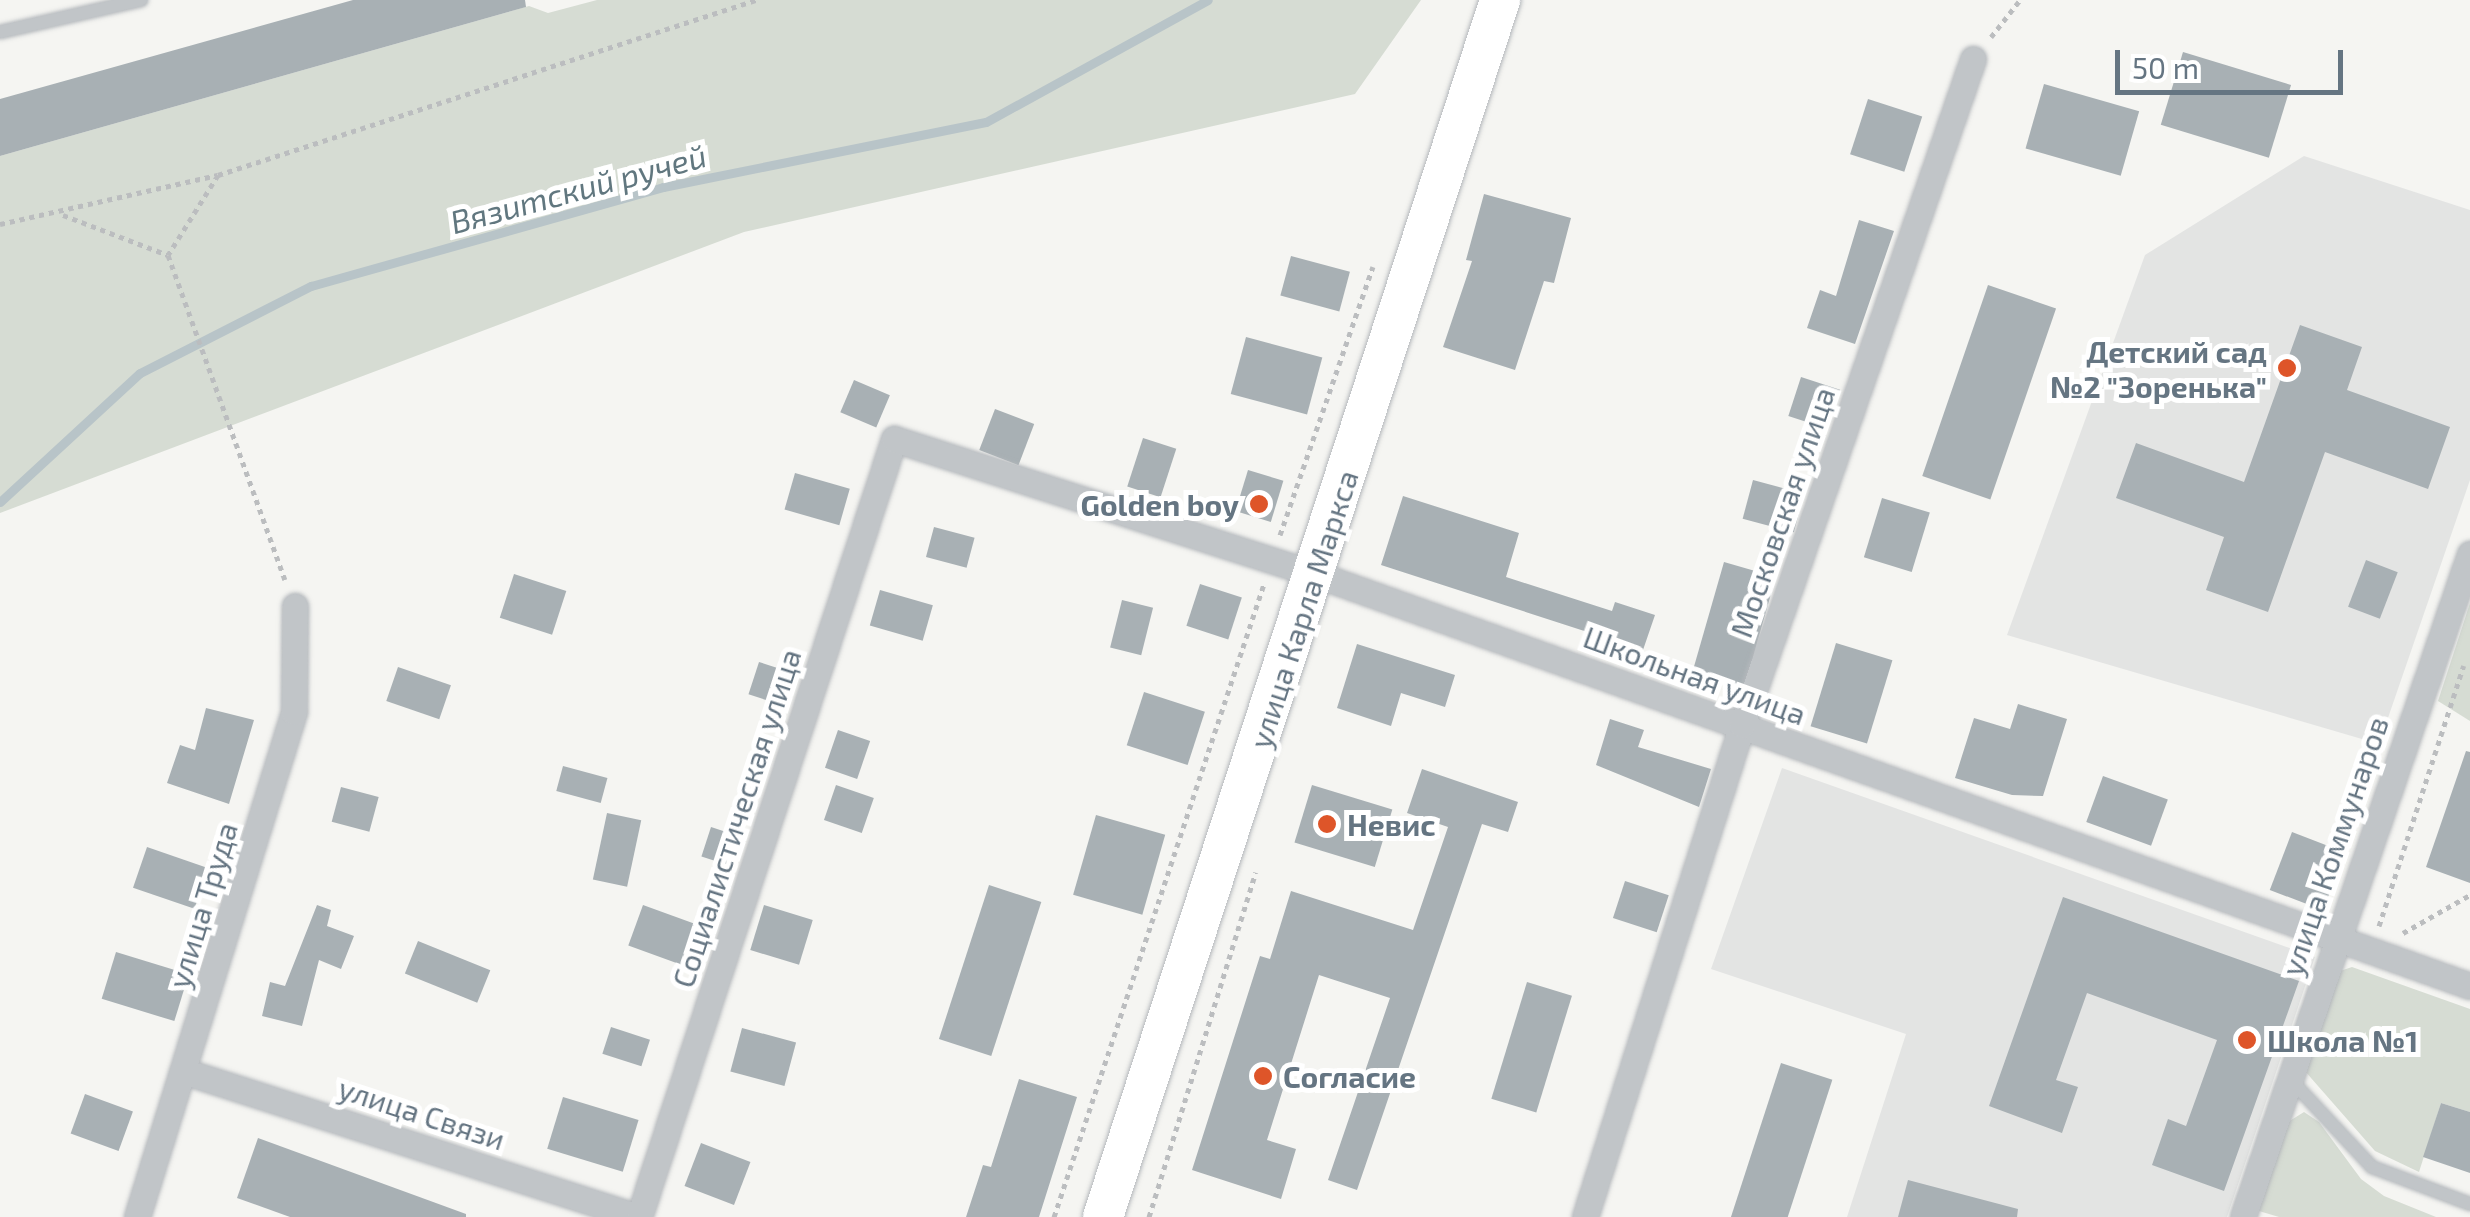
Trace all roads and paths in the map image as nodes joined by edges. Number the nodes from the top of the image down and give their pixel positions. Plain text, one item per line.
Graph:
1 (142, 0) edge
2 (756, 0) edge
3 (1500, 0) edge
4 (2020, 0) edge
5 (0, 32) edge
6 (1974, 59) joint
7 (218, 175) junction
8 (62, 214) junction
9 (0, 224) edge
10 (168, 255) junction
11 (894, 439) joint
12 (2470, 554) edge
13 (1271, 562) junction
14 (1315, 574) junction
15 (295, 606) joint
16 (2470, 648) edge
17 (1742, 725) junction
18 (2470, 895) edge
19 (2335, 940) junction
20 (2370, 952) junction
21 (2470, 986) edge
22 (186, 1072) junction
23 (2289, 1078) junction
24 (2470, 1204) edge
25 (138, 1217) edge
26 (638, 1217) edge
27 (1054, 1217) edge
28 (1103, 1217) edge
29 (1585, 1217) edge
30 (2243, 1217) edge

1 - 5 lane
2 - 7 path
3 - 14 main road, улица Карла Маркса
4 - 6 path
6 - 17 street, Московская улица
7 - 8 path
7 - 10 path
8 - 9 path
8 - 10 path
10 - 15 path
11 - 13 street, Школьная улица
11 - 26 street, Социалистическая улица
12 - 19 street, улица Коммунаров
13 - 14 street, Школьная улица
13 - 27 path
14 - 17 street, Школьная улица
14 - 28 main road, улица Карла Маркса
15 - 22 street, улица Труда
16 - 20 path
17 - 19 street, Школьная улица
17 - 29 street, Московская улица
18 - 20 path
19 - 20 street, Школьная улица
19 - 23 street, улица Коммунаров
20 - 21 street, Школьная улица
22 - 25 street, улица Труда
22 - 26 street, улица Связи
23 - 24 lane
23 - 30 street, улица Коммунаров

